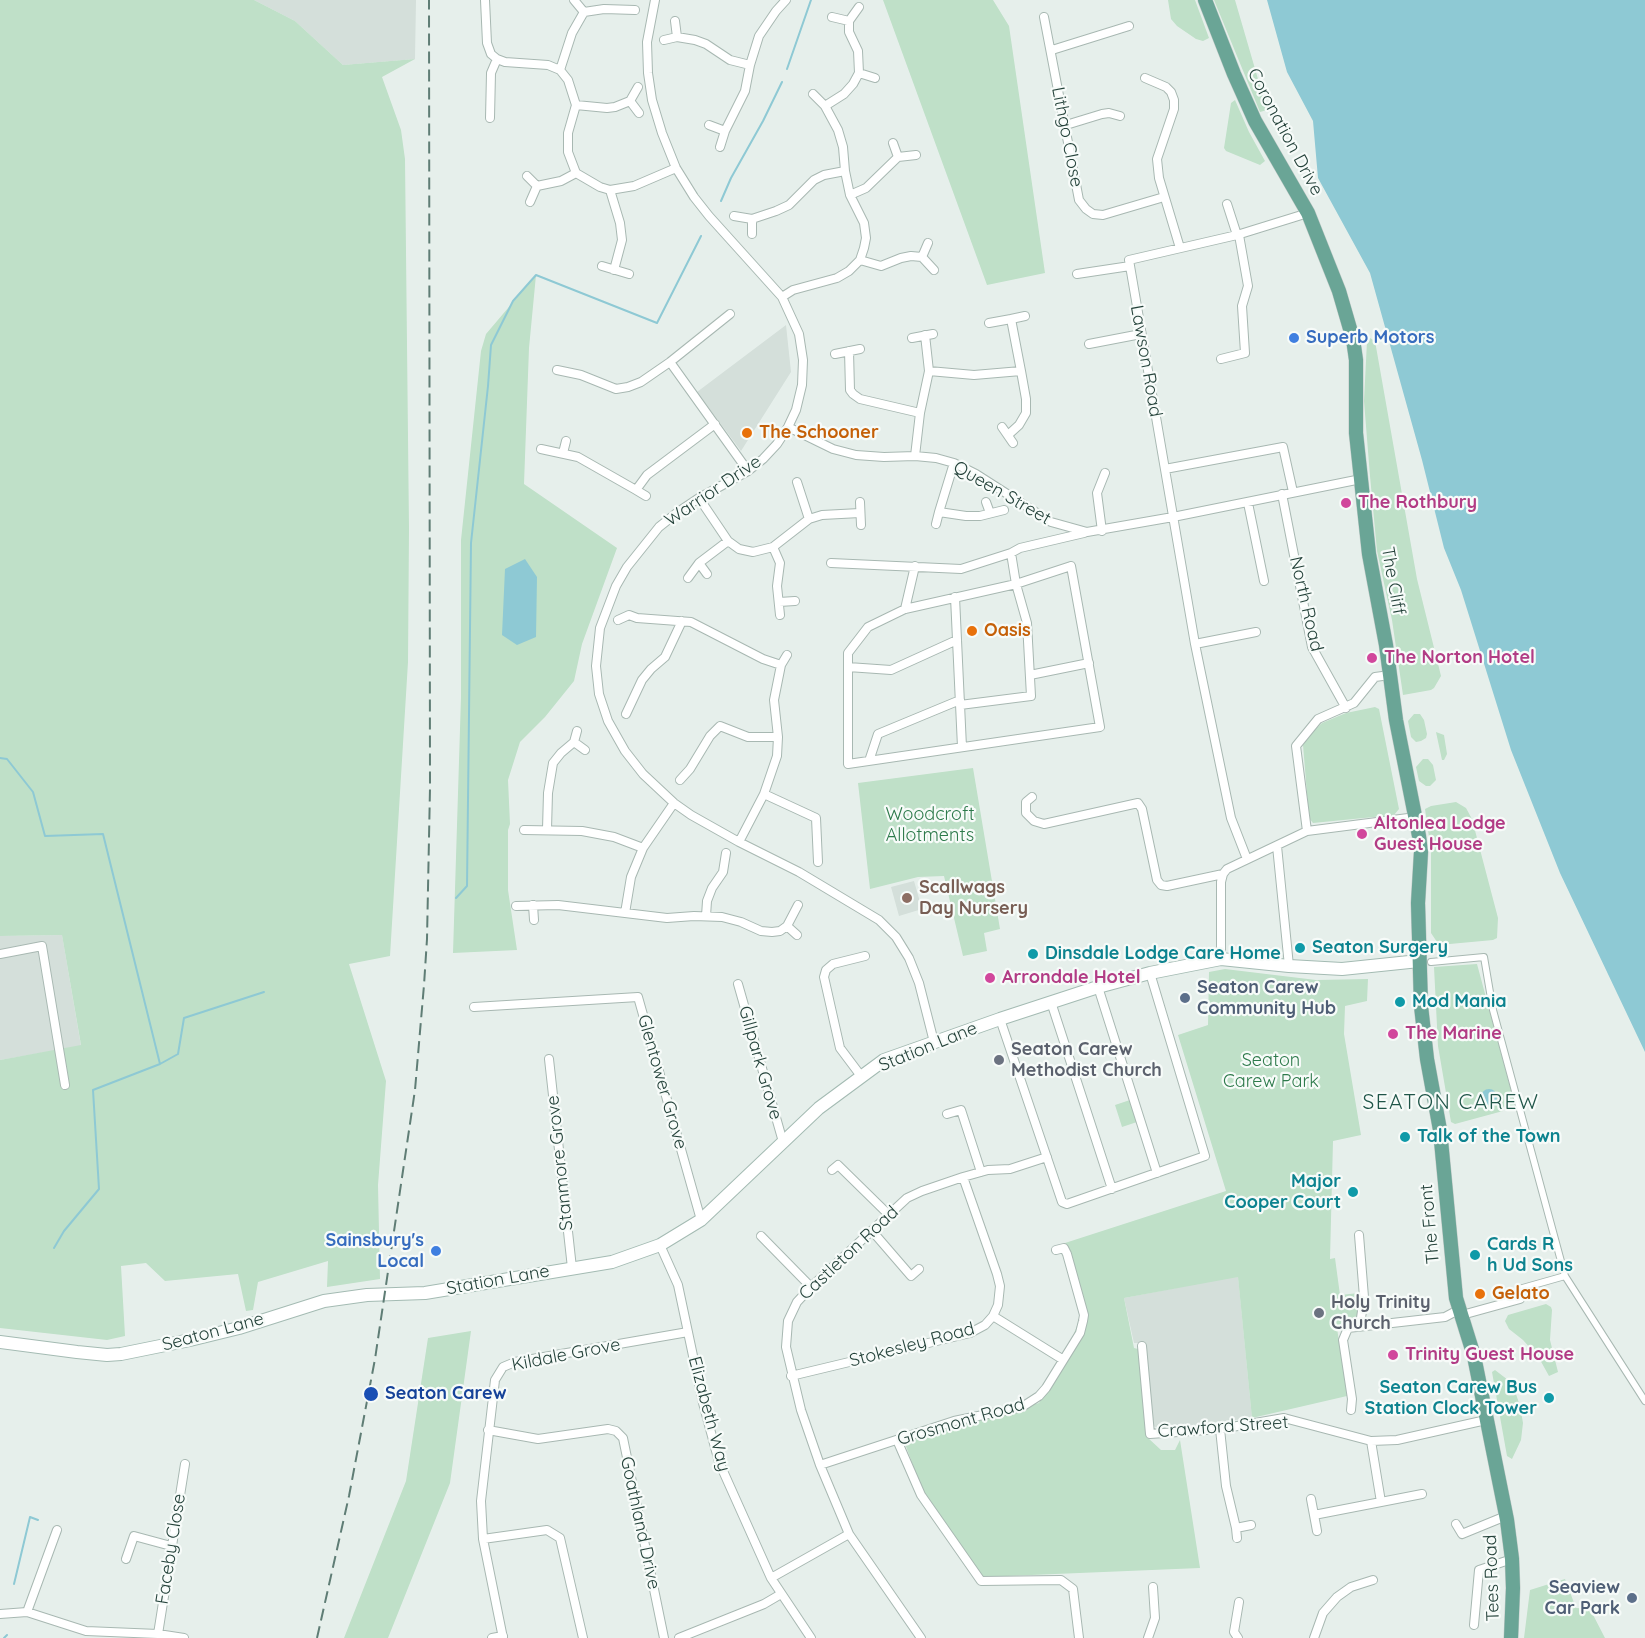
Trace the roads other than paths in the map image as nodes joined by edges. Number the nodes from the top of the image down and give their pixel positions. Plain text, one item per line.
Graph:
1 (485, 0) edge
2 (574, 0) edge
3 (656, 0) edge
4 (773, 0) edge
5 (1205, 0) edge
6 (784, 3) edge
7 (860, 7) dead end
8 (635, 10) dead end
9 (584, 12) junction
10 (832, 16) dead end
11 (1044, 17) dead end
12 (675, 21) dead end
13 (849, 21) junction
14 (1129, 26) dead end
15 (677, 37) junction
16 (664, 40) dead end
17 (1052, 50) junction
18 (497, 59) junction
19 (750, 65) junction
20 (560, 70) junction
21 (860, 73) junction
22 (874, 78) dead end
23 (1145, 78) dead end
24 (638, 87) dead end
25 (813, 94) dead end
26 (630, 101) junction
27 (576, 105) junction
28 (825, 106) junction
29 (639, 112) dead end
30 (1120, 116) dead end
31 (490, 118) dead end
32 (710, 125) dead end
33 (1066, 125) junction
34 (725, 131) junction
35 (893, 143) dead end
36 (720, 147) dead end
37 (916, 155) dead end
38 (898, 157) junction
39 (676, 168) junction
40 (844, 171) junction
41 (576, 173) junction
42 (528, 176) dead end
43 (537, 186) junction
44 (610, 190) junction
45 (850, 195) junction
46 (1164, 196) junction
47 (530, 202) dead end
48 (1227, 204) dead end
49 (1308, 213) junction
50 (734, 216) dead end
51 (752, 219) junction
52 (752, 234) dead end
53 (1238, 235) junction
54 (928, 243) dead end
55 (1180, 248) junction
56 (922, 257) junction
57 (860, 260) junction
58 (603, 266) dead end
59 (1130, 266) junction
60 (614, 270) junction
61 (934, 270) dead end
62 (629, 274) dead end
63 (1077, 274) dead end
64 (782, 297) junction
65 (730, 314) dead end
66 (1025, 316) dead end
67 (1011, 319) junction
68 (989, 323) dead end
69 (1141, 334) junction
70 (912, 338) dead end
71 (1089, 344) dead end
72 (860, 349) dead end
73 (849, 351) junction
74 (835, 354) dead end
75 (1221, 358) dead end
76 (670, 362) junction
77 (557, 370) dead end
78 (929, 371) junction
79 (1021, 371) junction
80 (920, 413) junction
81 (715, 424) junction
82 (788, 427) junction
83 (1002, 427) dead end
84 (566, 441) dead end
85 (541, 449) dead end
86 (563, 453) junction
87 (915, 456) junction
88 (954, 464) junction
89 (1165, 469) junction
90 (748, 471) junction
91 (1105, 473) dead end
92 (1361, 479) junction
93 (797, 483) dead end
94 (636, 490) junction
95 (1293, 492) junction
96 (1282, 494) junction
97 (646, 496) dead end
98 (699, 498) junction
99 (860, 502) dead end
100 (986, 502) dead end
101 (1248, 503) junction
102 (1004, 510) dead end
103 (939, 512) junction
104 (860, 513) junction
105 (990, 513) junction
106 (1173, 517) junction
107 (809, 519) junction
108 (936, 524) dead end
109 (861, 525) dead end
110 (1102, 531) junction
111 (1087, 532) junction
112 (728, 541) junction
113 (773, 547) junction
114 (1011, 553) junction
115 (831, 562) dead end
116 (699, 563) junction
117 (915, 566) junction
118 (707, 574) dead end
119 (688, 578) dead end
120 (1264, 581) dead end
121 (1016, 584) junction
122 (955, 597) junction
123 (795, 601) dead end
124 (779, 602) junction
125 (905, 609) junction
126 (780, 615) dead end
127 (618, 620) dead end
128 (682, 621) junction
129 (1256, 632) dead end
130 (957, 640) junction
131 (1195, 644) junction
132 (787, 655) dead end
133 (1089, 663) junction
134 (781, 665) junction
135 (848, 668) junction
136 (1030, 675) junction
137 (1390, 675) junction
138 (622, 694) dead end
139 (633, 699) junction
140 (960, 703) junction
141 (1346, 708) junction
142 (626, 714) dead end
143 (577, 731) dead end
144 (778, 737) junction
145 (574, 742) junction
146 (962, 747) junction
147 (585, 750) dead end
148 (869, 761) junction
149 (680, 780) dead end
150 (764, 794) junction
151 (1032, 797) dead end
152 (674, 803) junction
153 (1416, 817) junction
154 (547, 829) junction
155 (524, 830) dead end
156 (1307, 831) junction
157 (739, 842) junction
158 (1277, 846) junction
159 (643, 848) junction
160 (726, 853) dead end
161 (1246, 859) junction
162 (819, 862) dead end
163 (723, 872) junction
164 (1223, 874) junction
165 (734, 876) dead end
166 (533, 905) junction
167 (798, 905) dead end
168 (516, 906) dead end
169 (625, 913) junction
170 (706, 916) junction
171 (534, 920) dead end
172 (787, 926) junction
173 (797, 935) dead end
174 (0, 954) edge
175 (866, 956) dead end
176 (1221, 959) junction
177 (1425, 962) junction
178 (1289, 966) junction
179 (1150, 973) junction
180 (738, 984) dead end
181 (1098, 987) junction
182 (1051, 1002) junction
183 (474, 1007) dead end
184 (1000, 1019) junction
185 (934, 1042) junction
186 (549, 1059) dead end
187 (861, 1076) junction
188 (65, 1085) dead end
189 (947, 1114) dead end
190 (783, 1142) junction
191 (1047, 1157) junction
192 (832, 1170) dead end
193 (981, 1172) junction
194 (1157, 1173) junction
195 (963, 1177) junction
196 (1112, 1189) junction
197 (889, 1215) junction
198 (701, 1220) junction
199 (873, 1232) junction
200 (1359, 1235) dead end
201 (761, 1237) dead end
202 (660, 1245) junction
203 (1056, 1250) dead end
204 (572, 1268) junction
205 (919, 1269) dead end
206 (1565, 1276) junction
207 (811, 1287) junction
208 (425, 1293) joint
209 (1519, 1294) joint
210 (1461, 1312) junction
211 (993, 1316) junction
212 (1360, 1326) junction
213 (687, 1332) junction
214 (0, 1342) edge
215 (1142, 1346) dead end
216 (1062, 1359) junction
217 (791, 1376) junction
218 (1645, 1401) edge
219 (1351, 1410) dead end
220 (1486, 1420) junction
221 (1220, 1429) junction
222 (488, 1430) junction
223 (897, 1440) junction
224 (1371, 1441) junction
225 (185, 1464) dead end
226 (820, 1465) junction
227 (1422, 1494) dead end
228 (1311, 1499) dead end
229 (1381, 1502) junction
230 (1314, 1515) junction
231 (1506, 1516) junction
232 (1456, 1524) dead end
233 (1251, 1525) dead end
234 (1236, 1528) junction
235 (57, 1530) dead end
236 (1317, 1531) dead end
237 (849, 1533) junction
238 (1237, 1538) dead end
239 (483, 1539) junction
240 (171, 1546) junction
241 (126, 1559) dead end
242 (1512, 1559) junction
243 (771, 1578) junction
244 (1154, 1587) dead end
245 (1368, 1593) dead end
246 (781, 1594) junction
247 (1239, 1602) dead end
248 (27, 1612) junction
249 (0, 1614) edge
250 (1474, 1625) dead end
251 (158, 1634) junction
252 (689, 1636) edge
253 (503, 1637) edge
254 (184, 1638) edge
255 (492, 1638) edge
256 (583, 1638) edge
257 (664, 1638) edge
258 (679, 1638) edge
259 (811, 1638) edge
260 (921, 1638) edge
261 (1079, 1638) edge
262 (1148, 1638) edge
263 (1238, 1638) edge
264 (1314, 1638) edge
265 (1511, 1638) edge

1 - 18 street
2 - 9 street
3 - 39 street, Warrior Drive
4 - 6 street
5 - 49 main road, Coronation Drive
6 - 19 street
7 - 13 street
8 - 9 street
9 - 20 street
10 - 13 street
11 - 17 street, Lithgo Close
12 - 15 street
13 - 21 street
14 - 17 street
15 - 16 street
15 - 19 street
17 - 33 street, Lithgo Close
18 - 20 street
18 - 31 street
19 - 34 street
20 - 27 street
21 - 22 street
21 - 28 street
23 - 46 street
24 - 26 street
25 - 28 street
26 - 27 street
26 - 29 street
27 - 41 street
28 - 40 street
30 - 33 street
32 - 34 street
33 - 46 street, Lithgo Close
34 - 36 street
35 - 38 street
37 - 38 street
38 - 45 street
39 - 44 street
39 - 64 street, Warrior Drive
40 - 45 street
40 - 51 street
41 - 43 street
41 - 44 street
42 - 43 street
43 - 47 street
44 - 60 street
45 - 57 street
46 - 55 street
48 - 53 street
49 - 53 street
49 - 92 main road, The Cliff
50 - 51 street
51 - 52 street
53 - 55 street
53 - 75 street
54 - 56 street
55 - 59 street
56 - 57 street
56 - 61 street
57 - 64 street
58 - 60 street
59 - 63 street
59 - 69 street, Lawson Road
60 - 62 street
64 - 82 street, Warrior Drive
65 - 76 street
66 - 67 street
67 - 68 street
67 - 79 street
69 - 71 street
69 - 89 street, Lawson Road
70 - 78 street
72 - 73 street
73 - 74 street
73 - 80 street
76 - 77 street
76 - 81 street
78 - 79 street
78 - 80 street
79 - 83 street
80 - 87 street
81 - 90 street
81 - 94 street
82 - 87 street, Queen Street
82 - 90 street, Warrior Drive
84 - 86 street
85 - 86 street
86 - 94 street
87 - 88 street, Queen Street
88 - 103 street
88 - 111 street, Queen Street
89 - 95 street
89 - 106 street, Lawson Road
90 - 98 street, Warrior Drive
91 - 110 street
92 - 95 street, Queen Street
92 - 137 main road, The Cliff
93 - 107 street
94 - 97 street
95 - 96 street, Queen Street
96 - 101 street, Queen Street
96 - 141 street, North Road
98 - 112 street
98 - 152 street, Warrior Drive
99 - 104 street
100 - 105 street
101 - 106 street, Queen Street
101 - 120 street
102 - 105 street
103 - 105 street
103 - 108 street
104 - 107 street
104 - 109 street
106 - 110 street, Queen Street
106 - 131 street, Lawson Road
107 - 113 street
110 - 111 street, Queen Street
111 - 114 street
112 - 113 street
112 - 116 street
113 - 124 street
114 - 117 street
114 - 121 street
115 - 117 street
116 - 118 street
116 - 119 street
117 - 125 street
121 - 122 street
121 - 133 street
121 - 136 street
122 - 125 street
122 - 130 street
123 - 124 street
124 - 126 street
125 - 135 street
127 - 128 street
128 - 134 street
128 - 139 street
129 - 131 street
130 - 135 street
130 - 140 street
131 - 161 street, Lawson Road
132 - 134 street
133 - 136 street
133 - 146 street
134 - 144 street
135 - 148 street
136 - 140 street
137 - 141 street
137 - 153 main road, The Cliff
138 - 139 street
139 - 142 street
140 - 146 street
140 - 148 street
141 - 156 street
143 - 145 street
144 - 149 street
144 - 150 street
145 - 147 street
145 - 154 street
146 - 148 street
150 - 157 street
150 - 162 street
151 - 164 street
152 - 157 street, Warrior Drive
152 - 159 street
153 - 156 street
153 - 177 main road, The Cliff
154 - 155 street
154 - 159 street
156 - 158 street
157 - 185 street, Warrior Drive
158 - 161 street
158 - 178 street
159 - 169 street
160 - 163 street
161 - 164 street
163 - 165 street
163 - 170 street
164 - 176 street
166 - 168 street
166 - 169 street
166 - 171 street
167 - 172 street
169 - 170 street
170 - 172 street
172 - 173 street
174 - 188 street
175 - 187 street
176 - 178 main road, Station Lane
176 - 179 main road, Station Lane
177 - 178 main road, Station Lane
177 - 206 street
177 - 210 main road, The Front
179 - 181 main road, Station Lane
179 - 194 street
180 - 190 street, Gillpark Grove
181 - 182 main road, Station Lane
181 - 194 street
182 - 184 main road, Station Lane
182 - 196 street
183 - 198 street, Glentower Grove
184 - 185 main road, Station Lane
184 - 191 street
185 - 187 main road, Station Lane
186 - 204 street, Stanmore Grove
187 - 190 main road, Station Lane
189 - 193 street
190 - 198 main road, Station Lane
191 - 193 street, Castleton Road
191 - 196 street
192 - 197 street
193 - 195 street, Castleton Road
194 - 196 street
195 - 197 street, Castleton Road
195 - 211 street, Stokesley Road
197 - 199 street, Castleton Road
198 - 202 main road, Station Lane
199 - 205 street
199 - 207 street, Castleton Road
200 - 212 street
201 - 207 street
202 - 204 main road, Station Lane
202 - 213 street, Elizabeth Way
203 - 216 street, Grosmont Road
204 - 208 main road, Station Lane
206 - 209 street
206 - 218 street
207 - 217 street, Castleton Road
208 - 214 main road, Seaton Lane
209 - 210 street
210 - 212 street
210 - 220 main road, The Front
211 - 216 street
211 - 217 street, Stokesley Road
212 - 219 street
213 - 222 street, Kildale Grove
213 - 243 street, Elizabeth Way
215 - 221 street, Crawford Street
216 - 223 street, Grosmont Road
217 - 226 street, Castleton Road
220 - 224 street, Crawford Street
220 - 231 main road, The Front
221 - 224 street, Crawford Street
221 - 234 street
222 - 239 street, Kildale Grove
222 - 257 street, Goathland Drive
223 - 226 street, Grosmont Road
223 - 261 street
224 - 229 street
225 - 240 street, Faceby Close
226 - 237 street, Castleton Road
227 - 229 street
228 - 230 street
229 - 230 street
230 - 236 street
231 - 232 street
231 - 242 main road, Tees Road
233 - 234 street
234 - 238 street
235 - 248 street
237 - 243 street
237 - 260 street, Castleton Road
239 - 253 street, Kildale Grove
239 - 256 street
240 - 241 street
240 - 251 street, Faceby Close
242 - 250 street
242 - 265 main road, Tees Road
243 - 246 street, Elizabeth Way
244 - 262 street
245 - 264 street
246 - 252 street
246 - 259 street, Elizabeth Way
247 - 263 street
248 - 249 street
248 - 251 street
251 - 254 street
252 - 258 street
253 - 255 street

